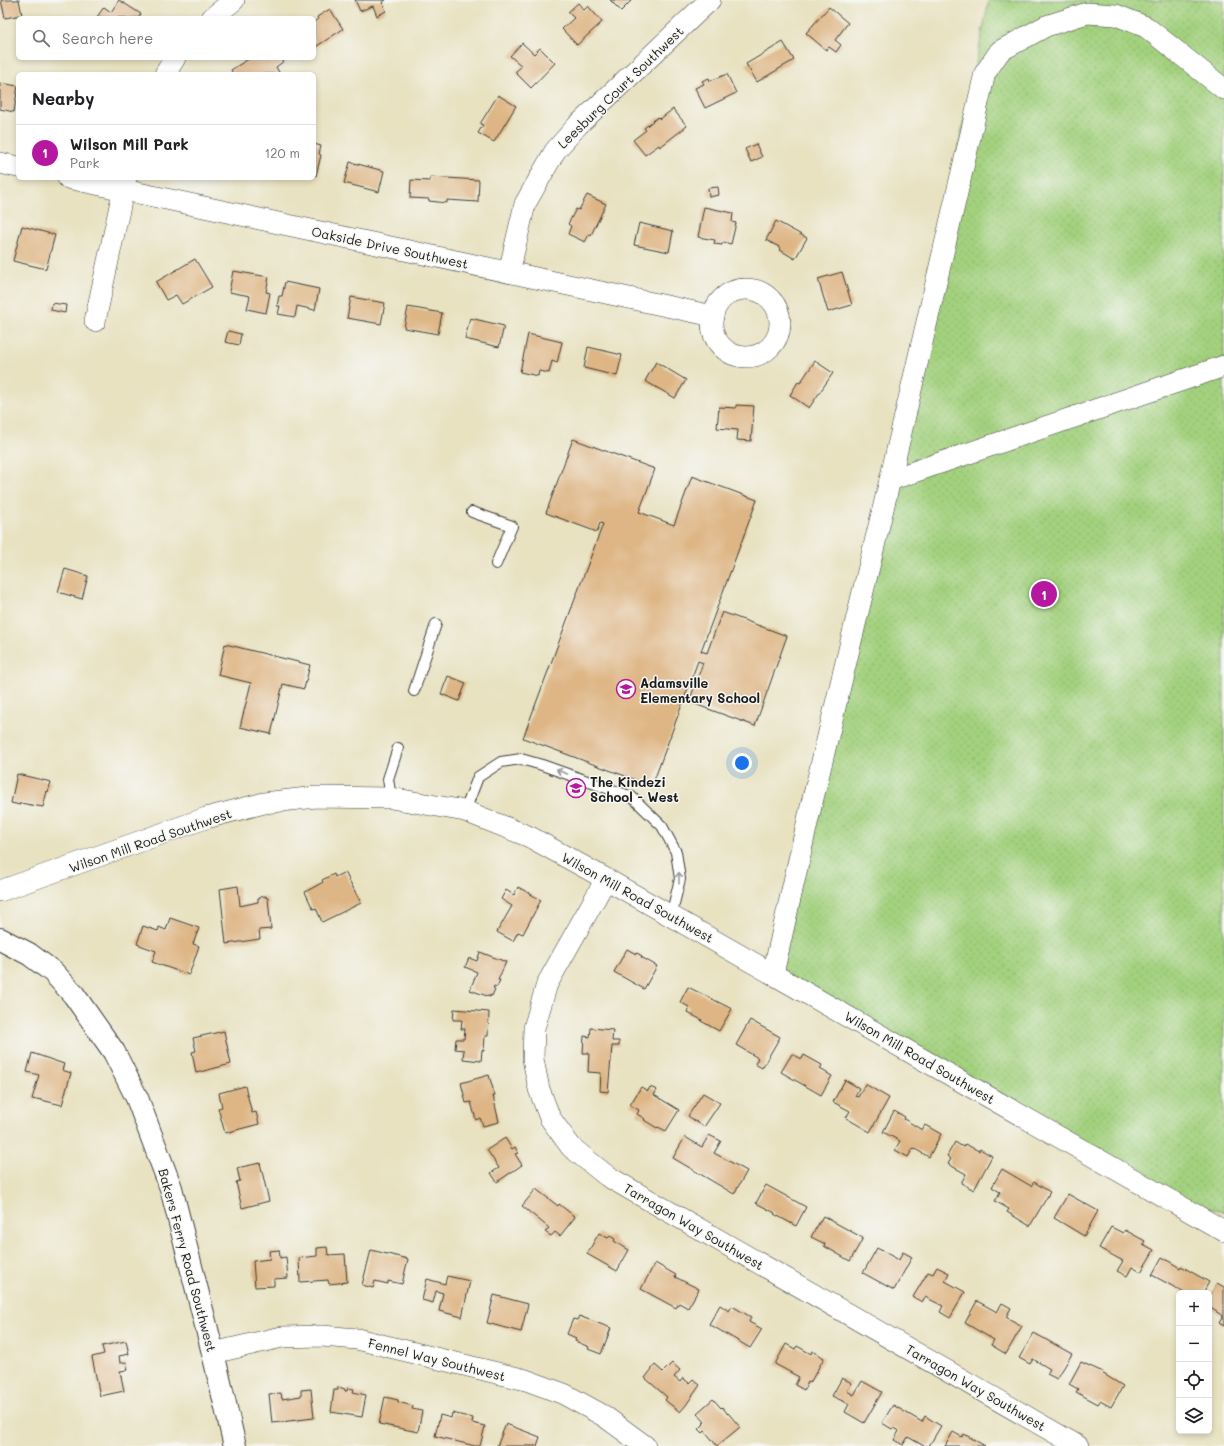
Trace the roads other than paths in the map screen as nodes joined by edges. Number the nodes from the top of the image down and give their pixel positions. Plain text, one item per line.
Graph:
1 (234, 0) edge
2 (710, 0) edge
3 (214, 16) edge
4 (174, 60) edge
5 (166, 72) edge
6 (1224, 89) edge
7 (0, 164) edge
8 (16, 167) edge
9 (87, 180) edge
10 (124, 184) edge
11 (509, 272) junction
12 (712, 316) dead end
13 (94, 321) dead end
14 (1224, 366) edge
15 (890, 480) junction
16 (472, 512) dead end
17 (496, 564) dead end
18 (436, 624) dead end
19 (414, 691) dead end
20 (398, 748) dead end
21 (391, 798) junction
22 (465, 811) junction
23 (606, 879) junction
24 (0, 891) edge
25 (671, 916) junction
26 (0, 939) edge
27 (773, 974) junction
28 (1224, 1231) edge
29 (213, 1352) junction
30 (235, 1446) edge
31 (645, 1446) edge
32 (1078, 1446) edge

1 - 3 street
2 - 11 street, Leesburg Court Southwest
4 - 5 street
6 - 15 street
7 - 8 street
9 - 10 street, Oakside Drive Southwest
10 - 11 street, Oakside Drive Southwest
10 - 13 street
11 - 12 street, Oakside Drive Southwest
14 - 15 street
15 - 27 street
16 - 17 lane
18 - 19 lane
20 - 21 lane
21 - 22 street, Wilson Mill Road Southwest
21 - 24 street, Wilson Mill Road Southwest
22 - 23 street, Wilson Mill Road Southwest
25 -> 22 lane
23 - 25 street, Wilson Mill Road Southwest
23 - 32 street, Tarragon Way Southwest
25 - 27 street, Wilson Mill Road Southwest
26 - 29 street, Bakers Ferry Road Southwest
27 - 28 street, Wilson Mill Road Southwest
29 - 30 street, Bakers Ferry Road Southwest
29 - 31 street, Fennel Way Southwest

